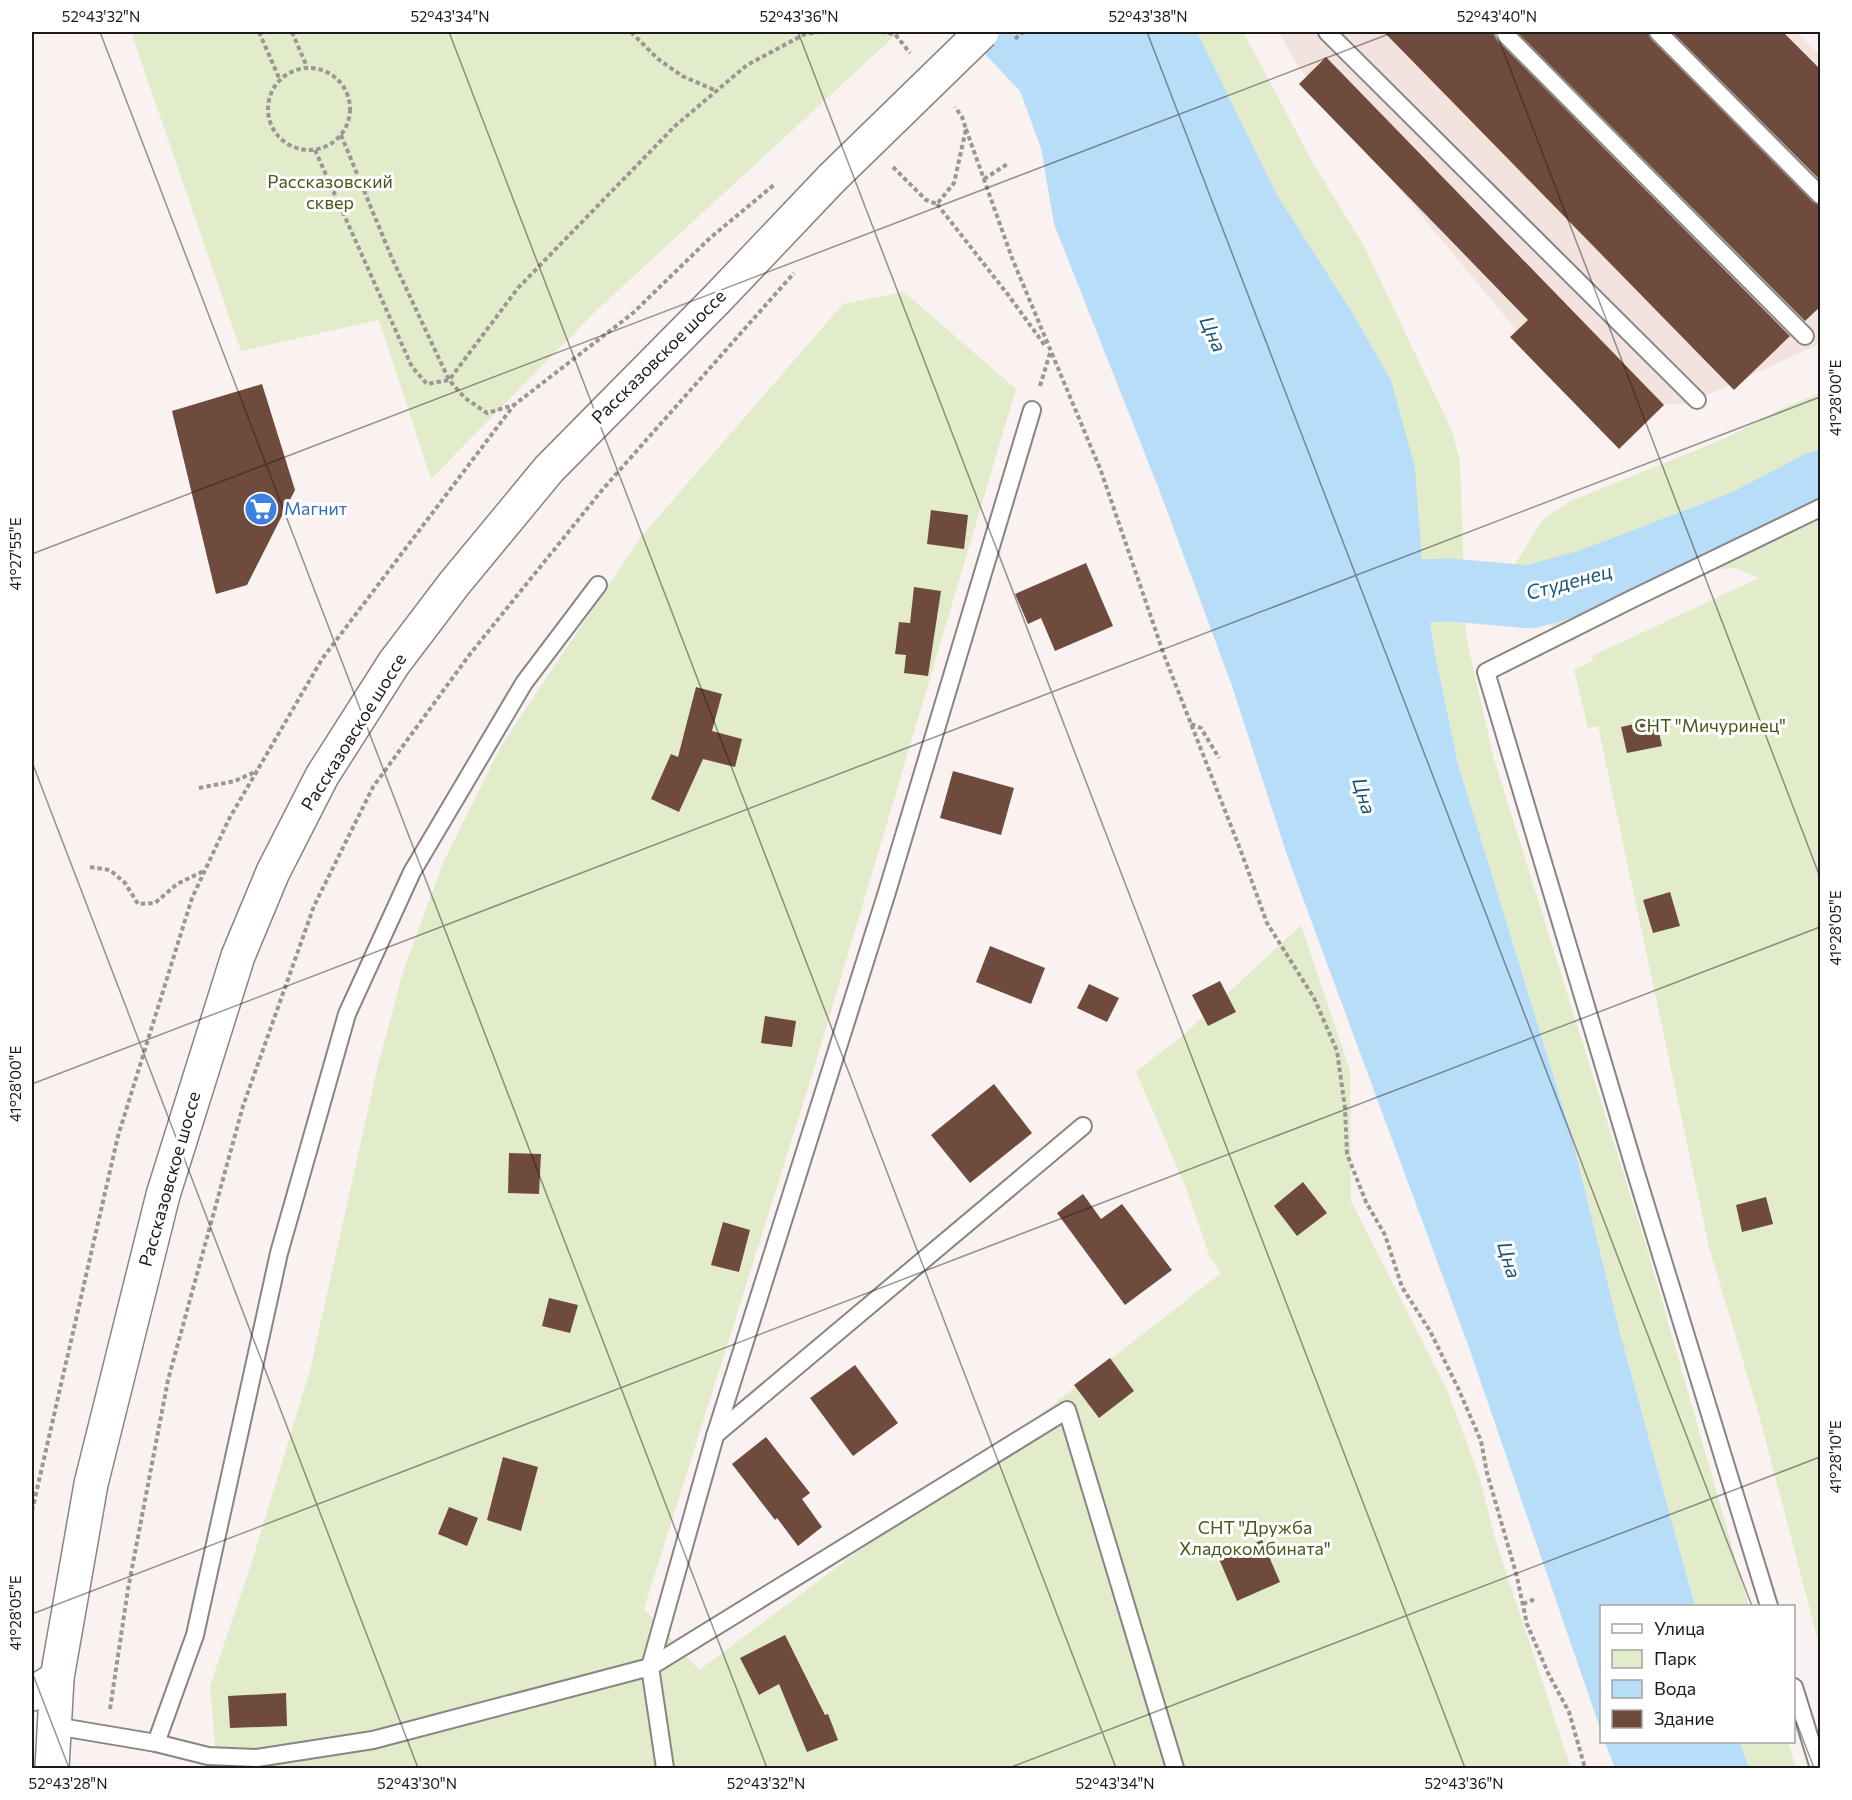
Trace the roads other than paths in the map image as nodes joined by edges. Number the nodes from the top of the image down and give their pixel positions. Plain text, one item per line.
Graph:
1 (982, 32) edge
2 (1326, 32) edge
3 (1503, 32) edge
4 (1658, 32) edge
5 (1821, 195) edge
6 (1805, 336) dead end
7 (1697, 400) dead end
8 (1032, 410) road end
9 (1821, 508) edge
10 (598, 585) dead end
11 (1083, 1126) dead end
12 (715, 1436) junction
13 (1769, 1605) edge
14 (650, 1667) junction
15 (44, 1686) edge
16 (1795, 1690) edge
17 (55, 1726) junction
18 (156, 1743) junction
19 (52, 1768) edge
20 (665, 1768) edge
21 (1175, 1768) edge
22 (1819, 1768) edge

1 - 15 main road, Рассказовское шоссе, bridge
2 - 7 lane
3 - 6 lane
4 - 5 lane
8 - 12 lane
9 - 13 lane
10 - 18 lane
11 - 12 lane
12 - 14 lane
14 - 18 lane
14 - 20 lane
14 - 21 lane
15 - 17 main road, Рассказовское шоссе
16 - 22 lane
17 - 18 lane
17 - 19 main road, Рассказовское шоссе

